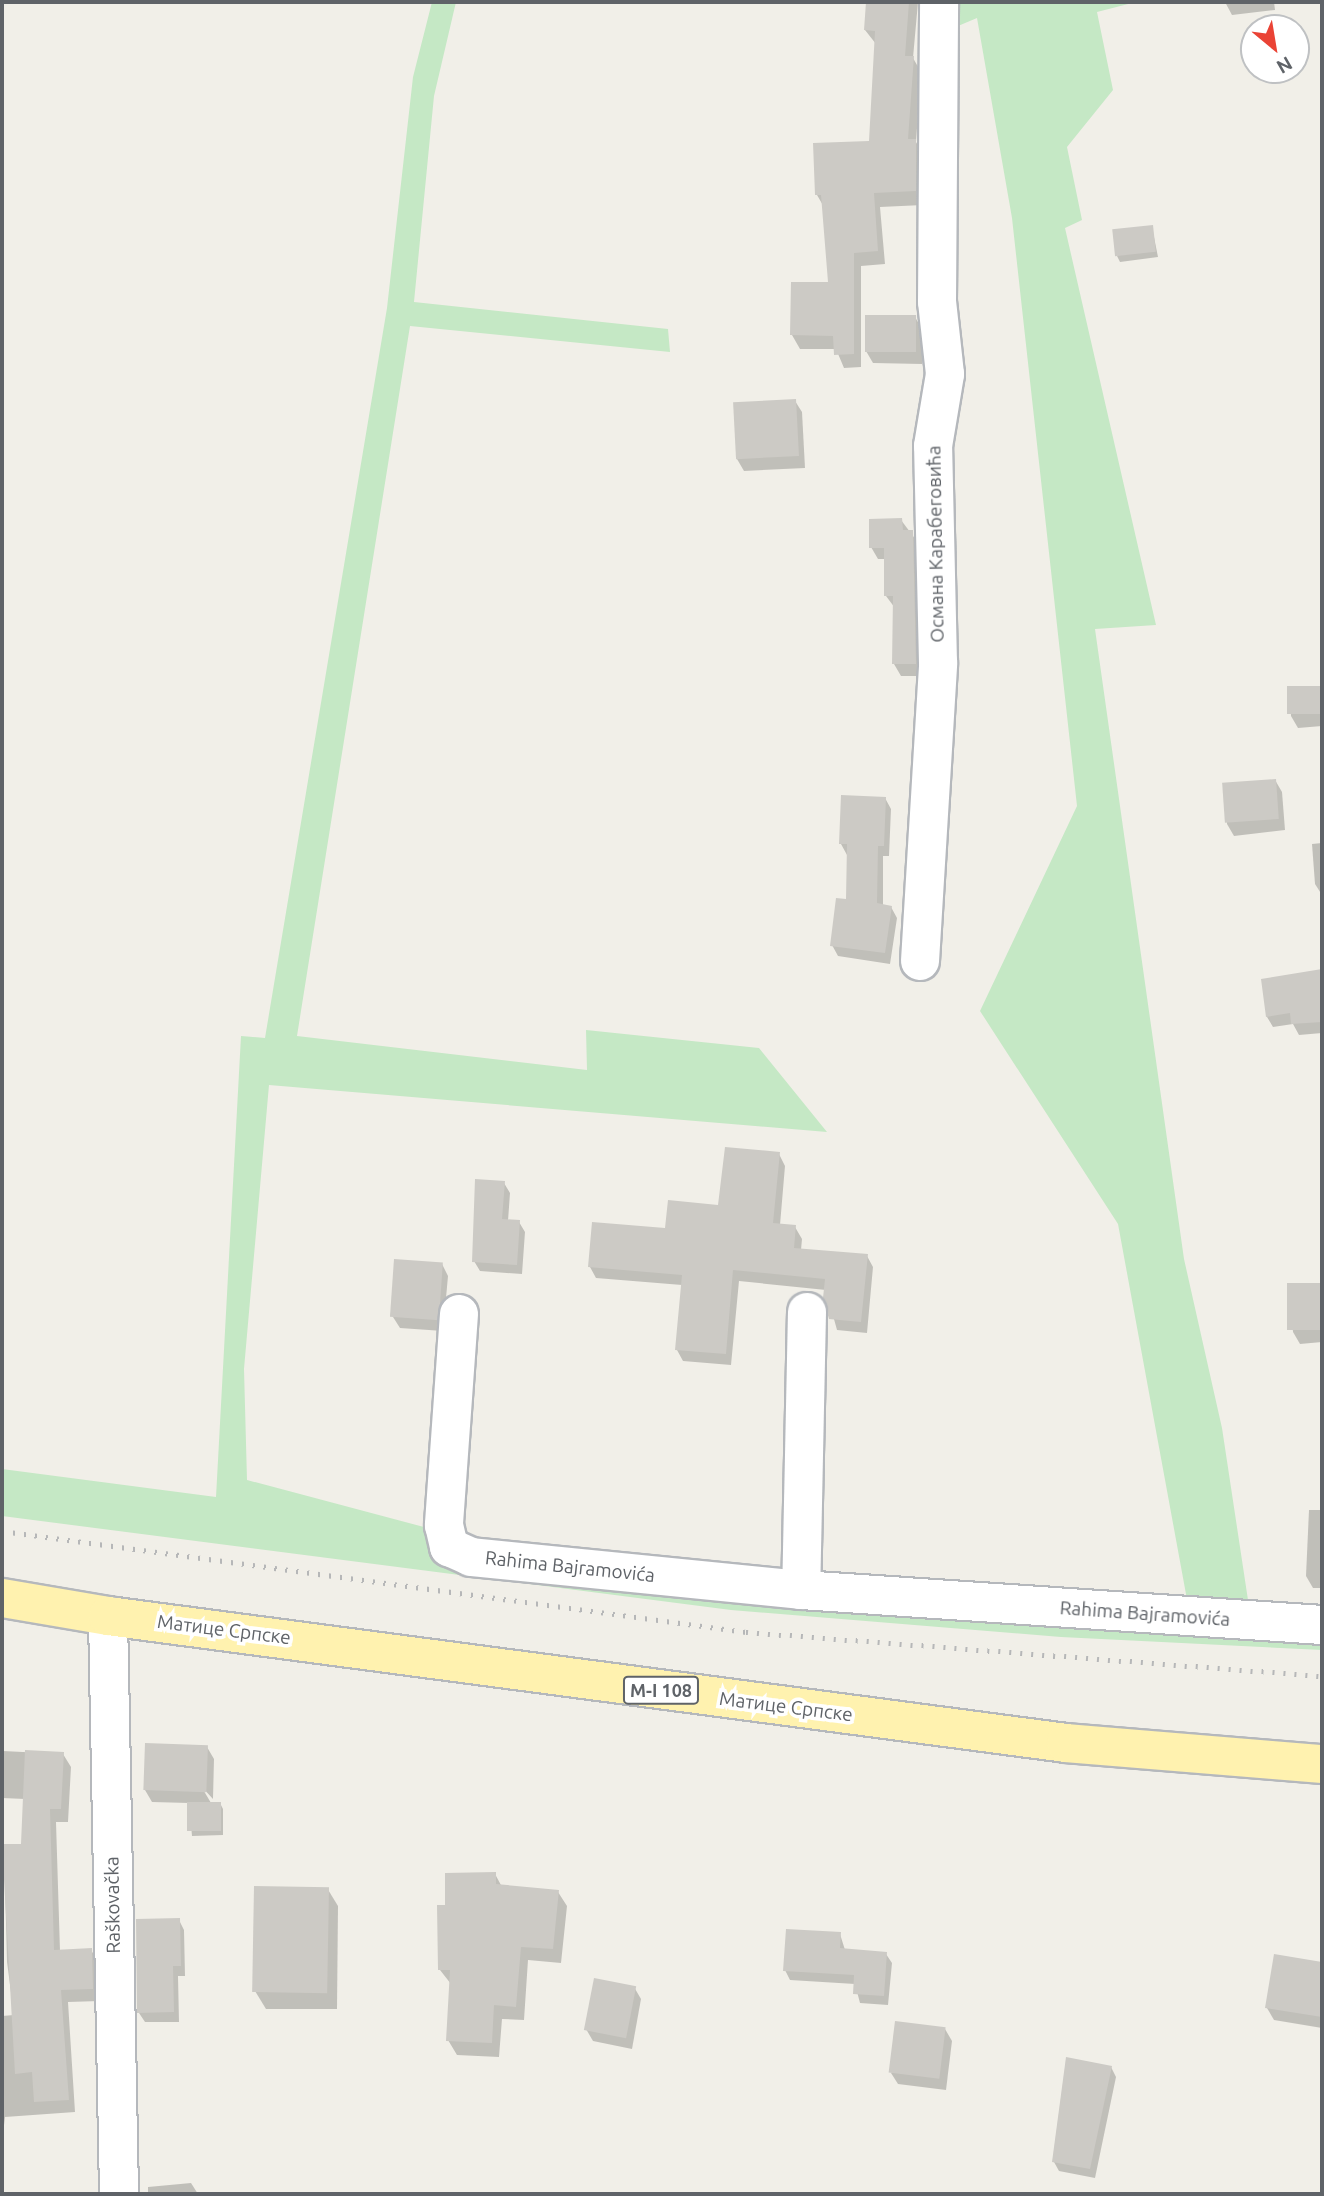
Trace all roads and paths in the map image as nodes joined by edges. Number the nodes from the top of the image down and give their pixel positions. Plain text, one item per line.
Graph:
1 (939, 2) edge
2 (920, 961) dead end
3 (807, 1312) dead end
4 (459, 1314) dead end
5 (801, 1590) junction
6 (2, 1598) edge
7 (108, 1616) junction
8 (1322, 1625) edge
9 (1322, 1764) edge
10 (119, 2194) edge

1 - 2 street, Османа Карабеговића
3 - 5 street
4 - 5 street, Rahima Bajramovića
5 - 8 street, Rahima Bajramovića
6 - 7 main road, Матице Српске / M-I 108
7 - 9 main road, Матице Српске / M-I 108
7 - 10 street, Raškovačka

